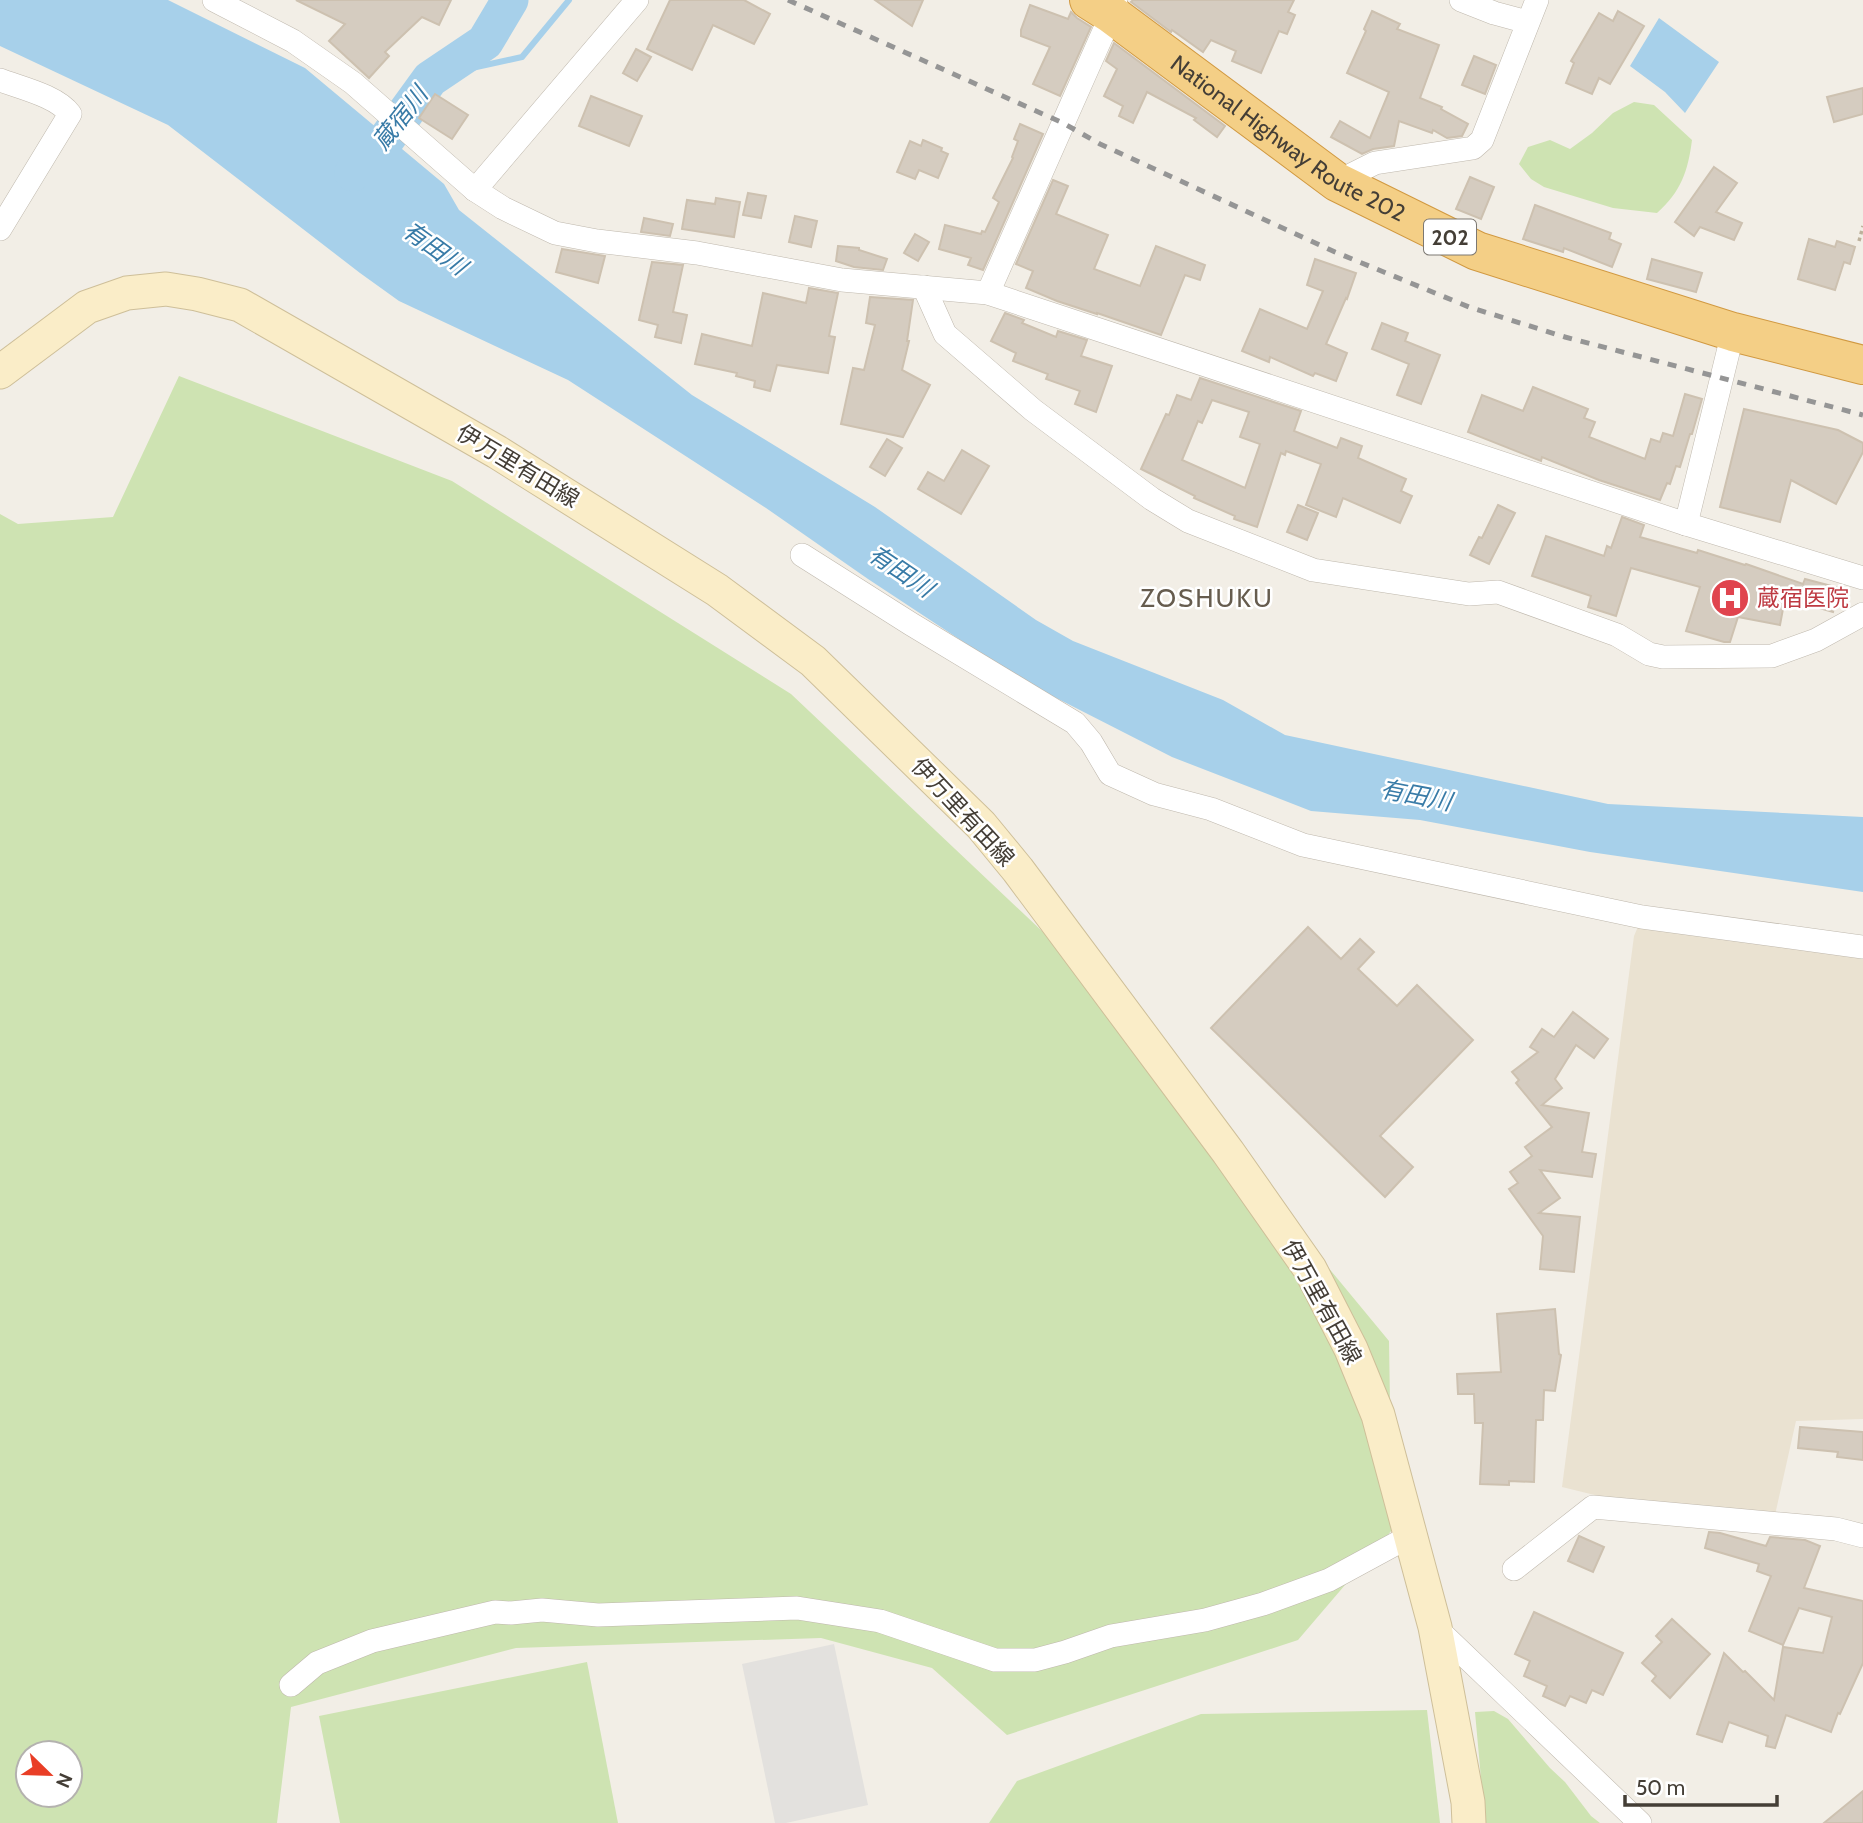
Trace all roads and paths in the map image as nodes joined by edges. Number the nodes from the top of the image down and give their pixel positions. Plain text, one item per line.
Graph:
1 (214, 0) edge
2 (637, 0) edge
3 (1461, 0) edge
4 (1536, 0) edge
5 (1106, 5) edge
6 (1527, 22) junction
7 (0, 80) edge
8 (1337, 181) junction
9 (475, 190) junction
10 (1863, 226) edge
11 (0, 229) edge
12 (1859, 241) dead end
13 (924, 287) junction
14 (988, 293) junction
15 (1733, 332) junction
16 (1863, 365) edge
17 (0, 372) edge
18 (1686, 524) junction
19 (802, 555) dead end
20 (1863, 578) edge
21 (1863, 614) edge
22 (1863, 947) edge
23 (1412, 1535) junction
24 (1863, 1536) edge
25 (1514, 1570) dead end
26 (1436, 1627) junction
27 (291, 1685) dead end
28 (1469, 1823) edge
29 (1640, 1823) edge

1 - 9 street
2 - 9 street
3 - 6 street
4 - 6 street
5 - 8 highway, National Highway Route 202 / 202
5 - 14 street
6 - 8 street
7 - 11 street
8 - 15 highway, National Highway Route 202 / 202
9 - 13 street
10 - 12 path
13 - 14 street
13 - 21 street
14 - 18 street
15 - 16 highway, National Highway Route 202 / 202
15 - 18 street
17 - 23 main road, 伊万里有田線
18 - 20 street
19 - 22 street
23 - 26 main road, 伊万里有田線
23 - 27 street
24 - 25 street
26 - 28 main road, 伊万里有田線
26 - 29 street

